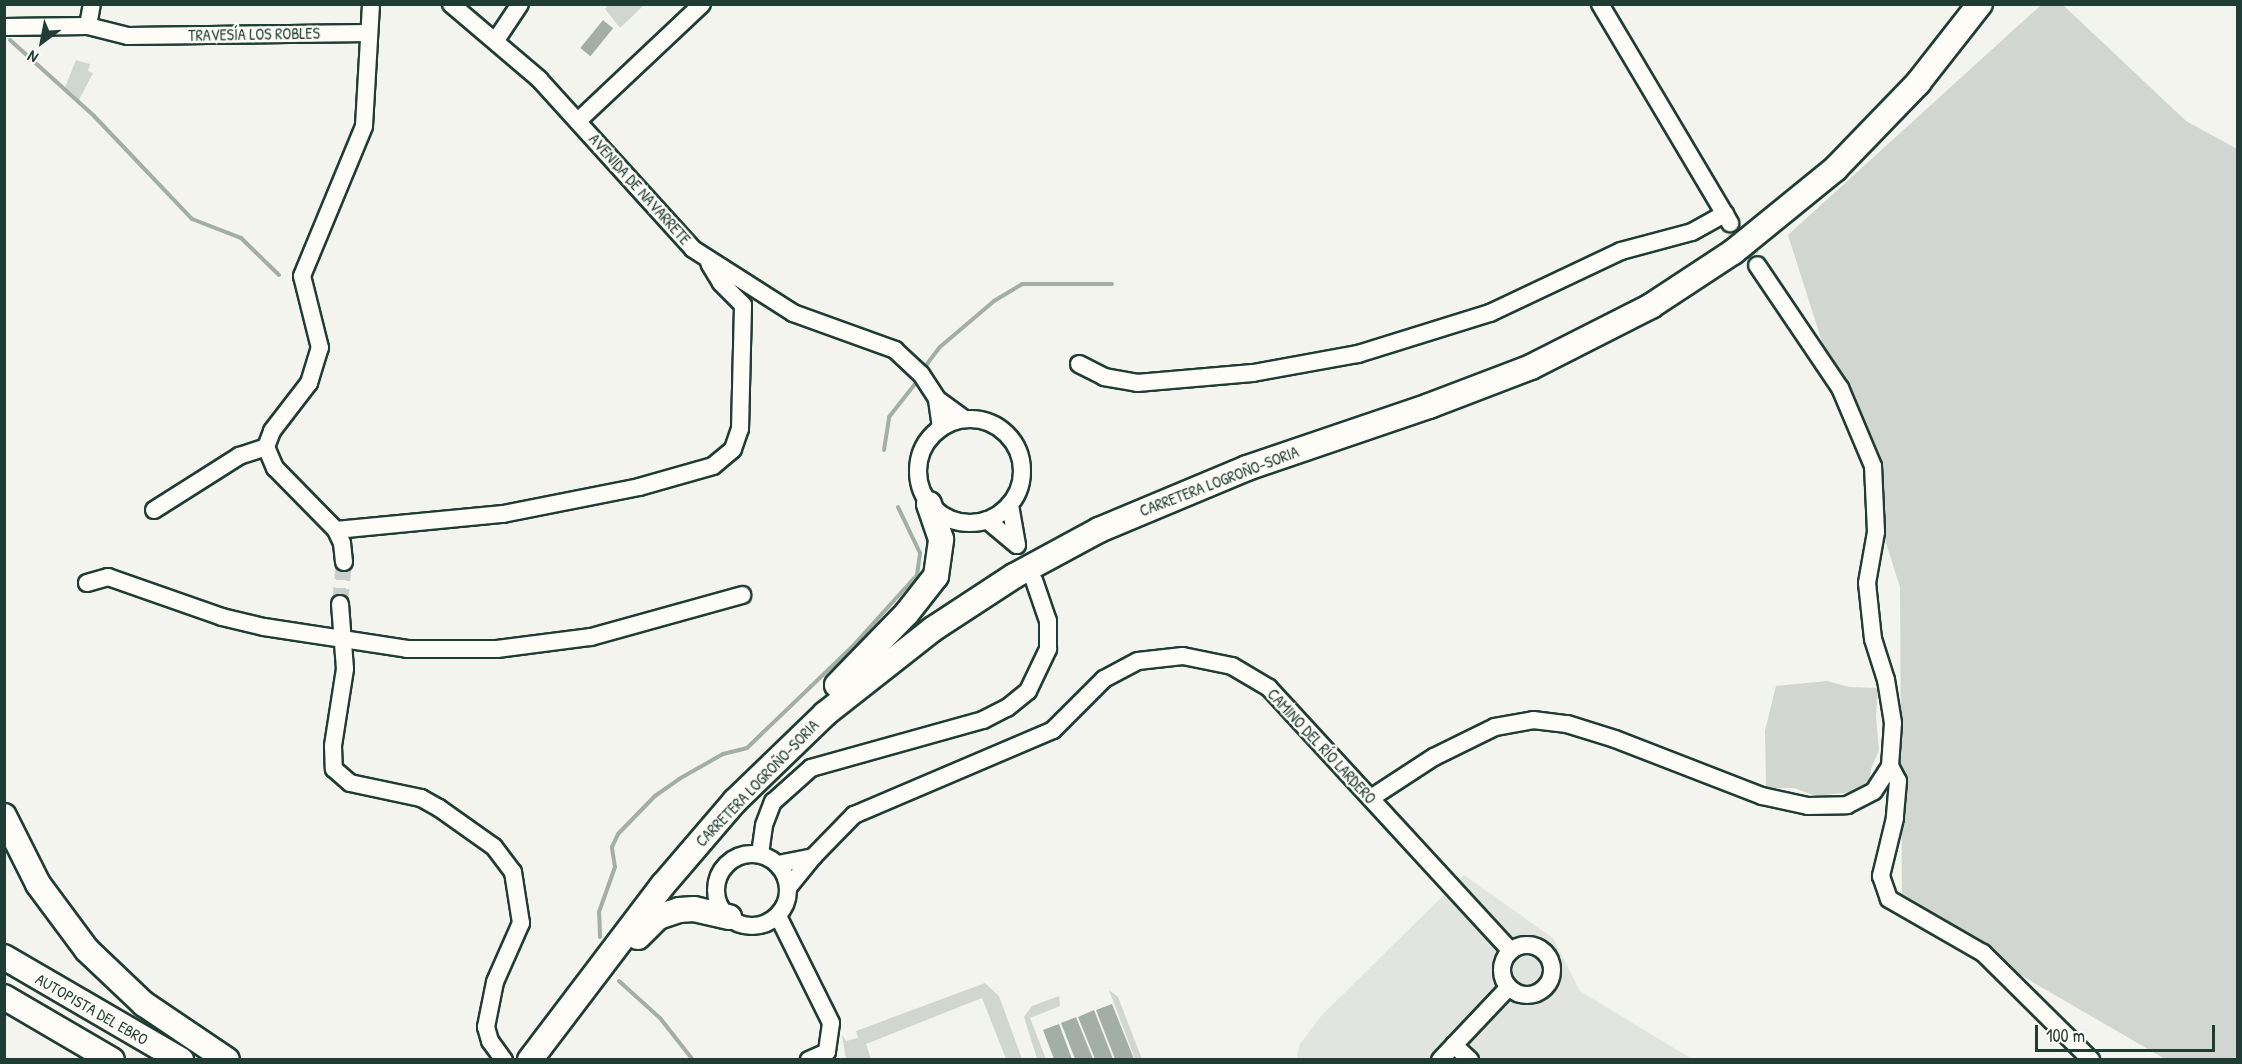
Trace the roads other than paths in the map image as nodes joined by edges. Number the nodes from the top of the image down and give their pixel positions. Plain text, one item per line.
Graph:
1 (92, 4) edge
2 (371, 4) edge
3 (451, 4) edge
4 (520, 4) edge
5 (702, 4) edge
6 (1600, 4) edge
7 (1980, 4) edge
8 (88, 26) junction
9 (4, 27) edge
10 (369, 33) junction
11 (496, 40) junction
12 (579, 120) junction
13 (707, 259) junction
14 (1757, 265) tunnel mouth
15 (1079, 364) dead end
16 (937, 399) junction
17 (965, 419) junction
18 (941, 428) junction
19 (266, 447) junction
20 (929, 504) junction
21 (1010, 505) junction
22 (154, 510) dead end
23 (987, 520) junction
24 (336, 530) junction
25 (344, 562) tunnel mouth
26 (1034, 580) dead end
27 (87, 583) dead end
28 (742, 595) dead end
29 (340, 604) tunnel mouth
30 (343, 642) junction
31 (1890, 766) junction
32 (1371, 798) junction
33 (4, 816) edge
34 (760, 854) junction
35 (686, 856) junction
36 (813, 857) junction
37 (778, 864) junction
38 (789, 887) junction
39 (778, 916) junction
40 (729, 917) junction
41 (1511, 951) junction
42 (4, 957) edge
43 (1509, 987) junction
44 (4, 997) edge
45 (4, 1009) edge
46 (1454, 1045) junction
47 (534, 1055) edge
48 (103, 1059) edge
49 (112, 1059) edge
50 (181, 1059) edge
51 (227, 1059) edge
52 (504, 1059) edge
53 (809, 1059) edge
54 (1440, 1059) edge
55 (1470, 1059) edge
56 (2091, 1059) edge

1 - 8 street
2 - 10 street
3 - 11 street, AVENIDA DE NAVARRETE
4 - 11 street
5 - 12 street
6 - 15 street
7 - 35 highway, CARRETERA LOGROÑO-SORIA
8 - 9 street, TRAVESÍA LOS ROBLES
8 - 10 street, TRAVESÍA LOS ROBLES
10 - 19 street
11 - 12 street, AVENIDA DE NAVARRETE
12 - 13 street, AVENIDA DE NAVARRETE
13 - 16 street, AVENIDA DE NAVARRETE
13 - 24 street
14 - 31 street
16 - 17 street
16 - 18 street
17 - 18 street
17 - 21 street
18 - 20 street
19 - 22 street
19 - 24 street
20 - 23 street
20 - 35 highway
21 - 23 street
21 - 23 street
24 - 25 street
26 - 34 street
27 - 30 street
28 - 30 street
29 - 30 street
30 - 52 street
31 - 32 street
31 - 56 street
32 - 36 street, CAMINO DEL RÍO LARDERO
32 - 41 street, CAMINO DEL RÍO LARDERO
33 - 51 highway
34 - 37 street
34 - 40 street
35 - 47 highway, CARRETERA LOGROÑO-SORIA
36 - 37 street
36 - 38 street, CAMINO DEL RÍO LARDERO
37 - 38 street
38 - 39 street
39 - 40 street
39 - 53 street
40 - 47 highway
41 - 43 street
41 - 43 street
42 - 50 highway, AUTOPISTA DEL EBRO
43 - 46 street
44 - 49 highway, AUTOPISTA DEL EBRO
45 - 48 highway
46 - 54 street
46 - 55 street

